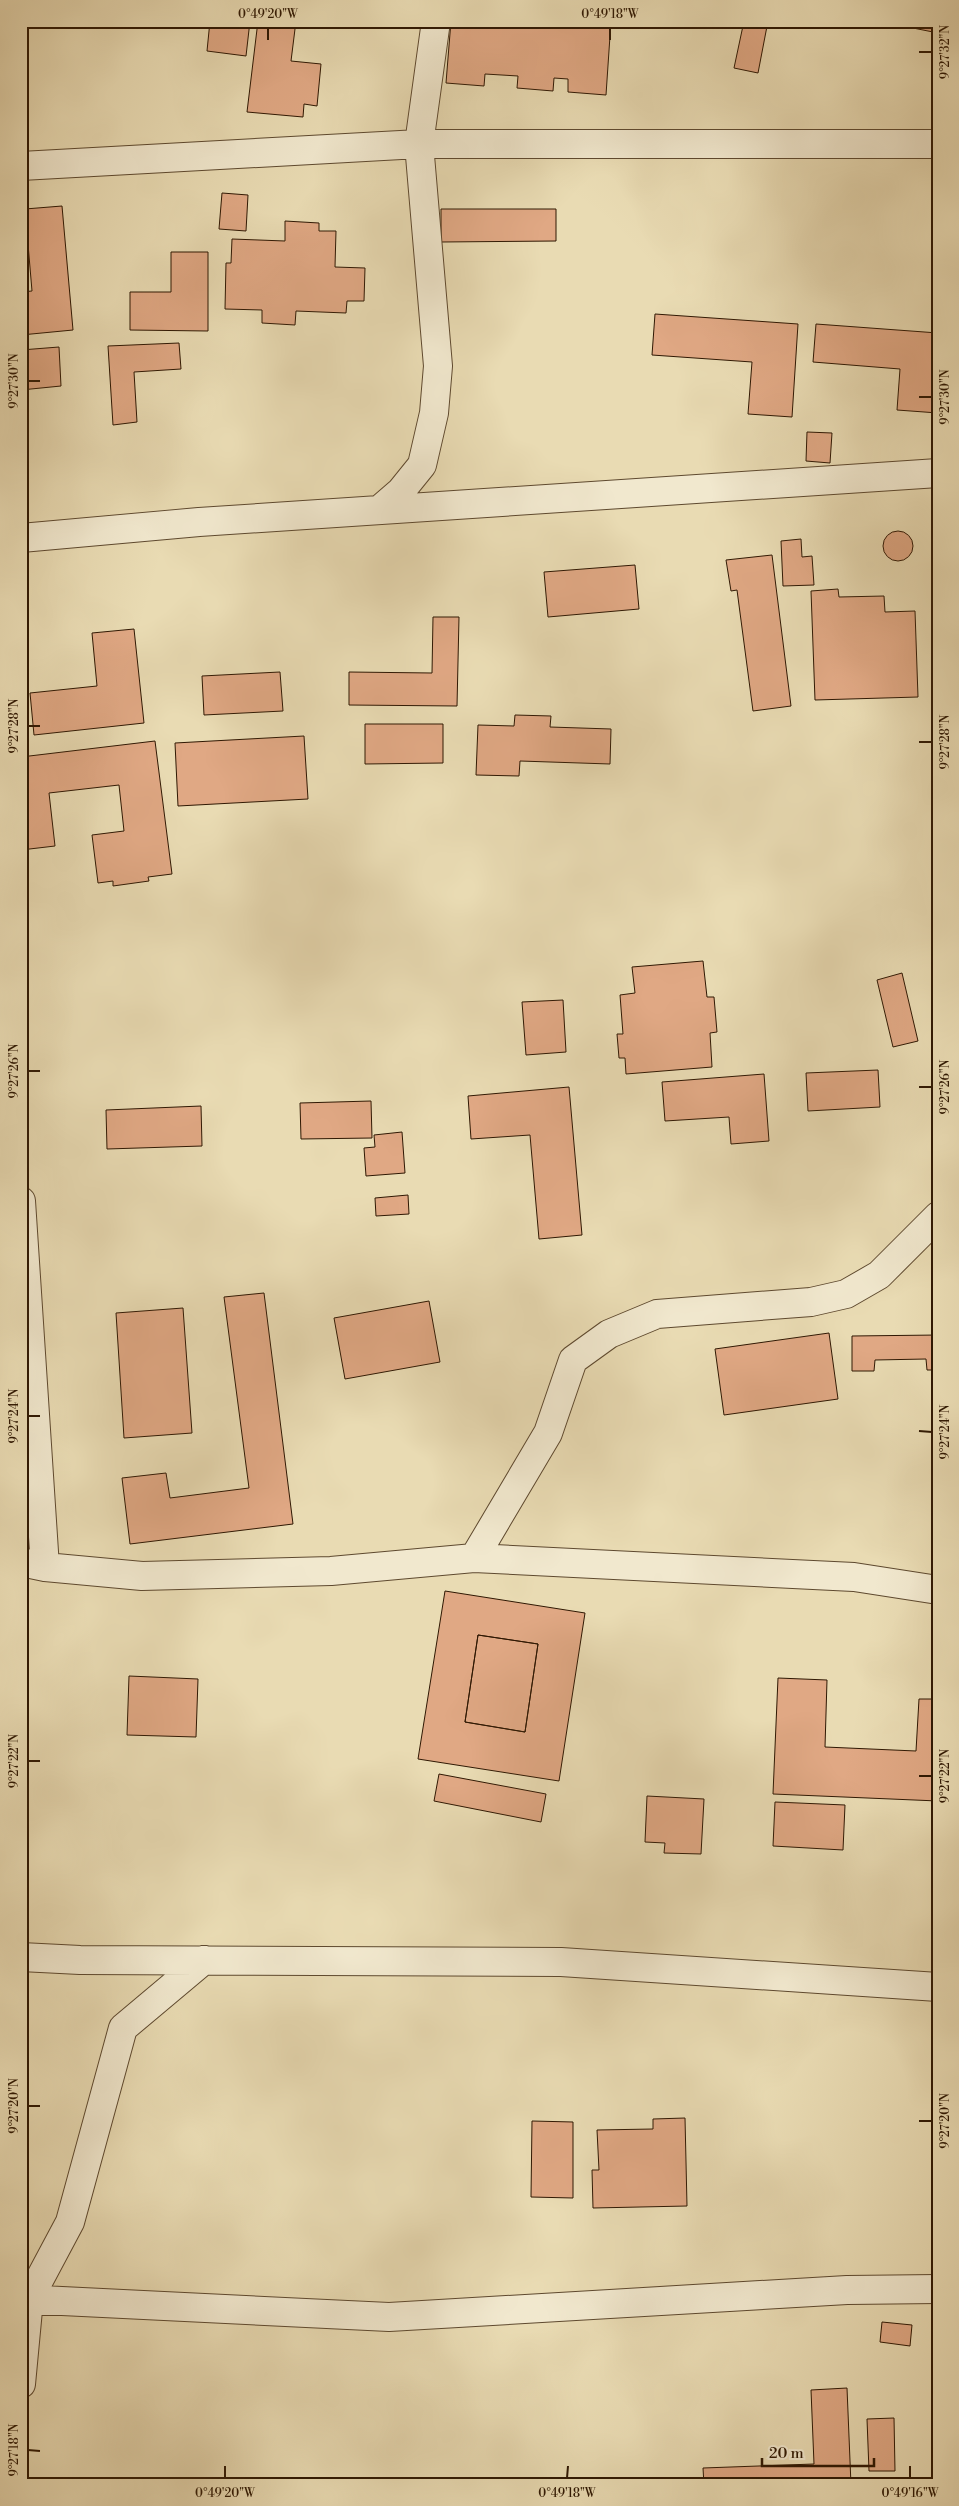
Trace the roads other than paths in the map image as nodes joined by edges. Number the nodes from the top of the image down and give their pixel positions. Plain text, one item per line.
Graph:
1 (436, 21) edge
2 (419, 144) junction
3 (938, 144) edge
4 (21, 166) edge
5 (938, 473) edge
6 (378, 510) junction
7 (21, 538) edge
8 (21, 1201) edge
9 (938, 1216) edge
10 (474, 1558) junction
11 (33, 1564) edge
12 (938, 1590) edge
13 (21, 1957) edge
14 (204, 1960) junction
15 (938, 1987) edge
16 (938, 2289) edge
17 (25, 2299) edge
18 (21, 2384) edge

1 - 2 street
2 - 3 street
2 - 4 street
2 - 6 street
5 - 6 street
6 - 7 street
8 - 11 street
9 - 10 street
10 - 11 street
10 - 12 street
13 - 14 street
14 - 15 street
14 - 17 street
16 - 17 street
17 - 18 street

